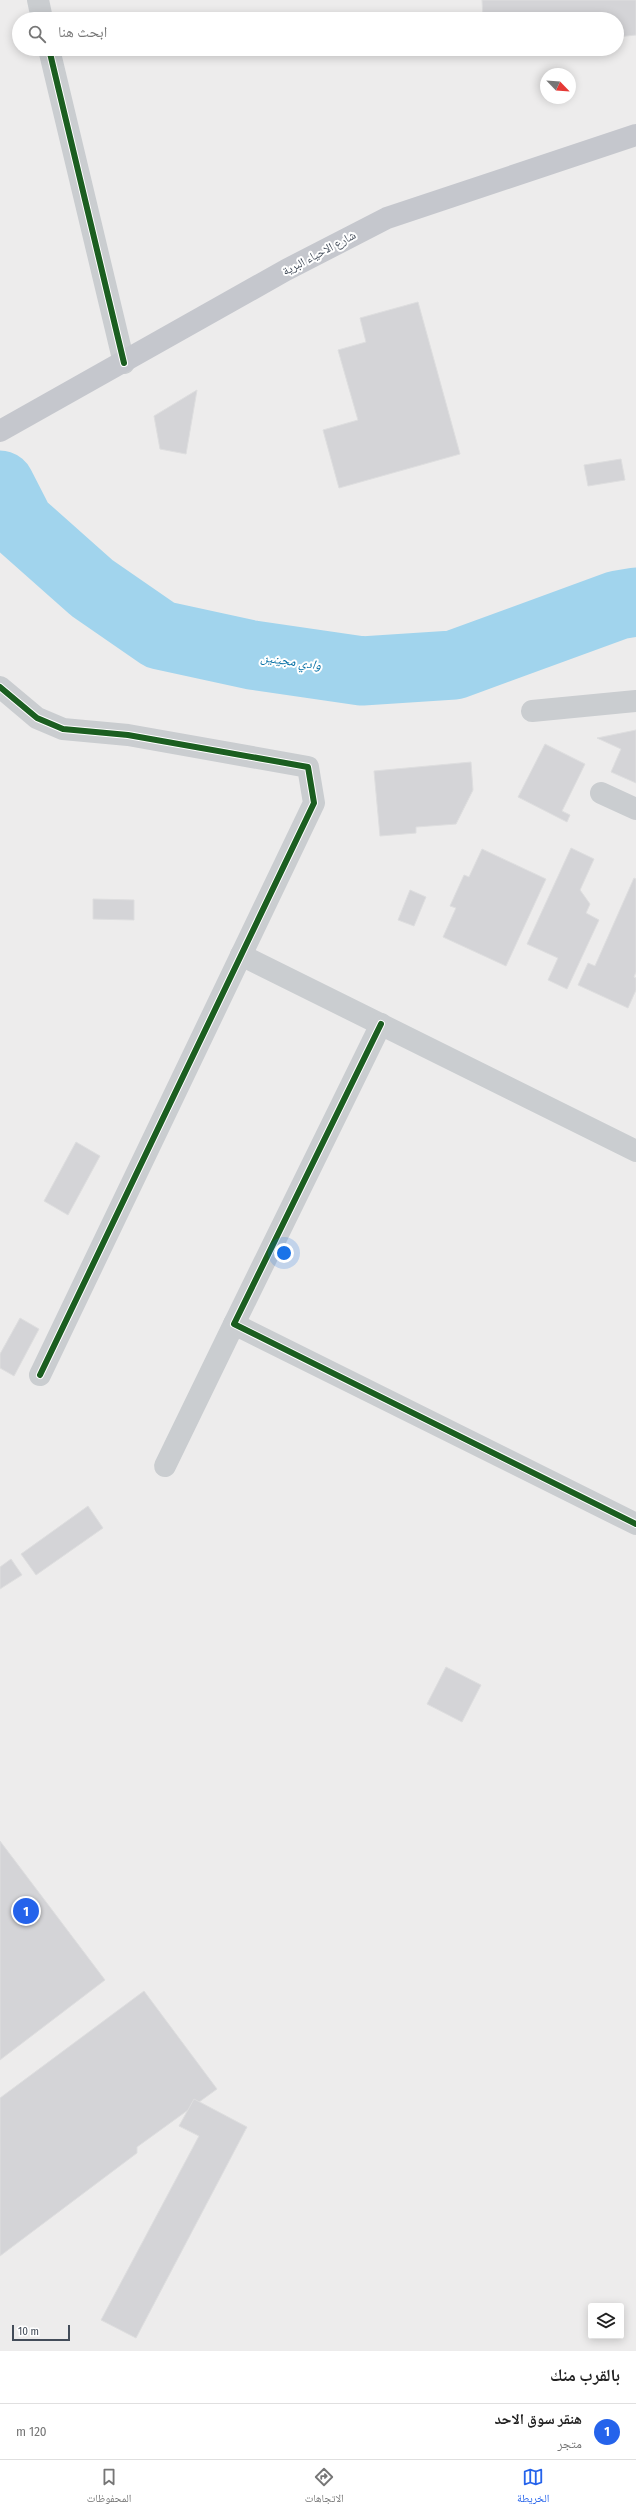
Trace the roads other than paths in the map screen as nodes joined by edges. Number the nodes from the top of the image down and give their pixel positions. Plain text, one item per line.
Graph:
1 (38, 0) edge
2 (41, 12) edge
3 (51, 56) edge
4 (636, 135) edge
5 (124, 363) junction
6 (0, 431) edge
7 (0, 687) edge
8 (636, 701) edge
9 (532, 711) dead end
10 (602, 793) dead end
11 (636, 809) edge
12 (241, 955) junction
13 (381, 1024) junction
14 (636, 1151) edge
15 (234, 1324) junction
16 (40, 1375) dead end
17 (165, 1466) dead end
18 (636, 1524) edge

1 - 2 street
3 - 5 street
4 - 5 main road, شارع الاحياء البرية
5 - 6 main road, شارع الاحياء البرية
7 - 12 street
8 - 9 street
10 - 11 street
12 - 13 street
12 - 16 street
13 - 14 street
13 - 15 street
15 - 17 street
15 - 18 street

